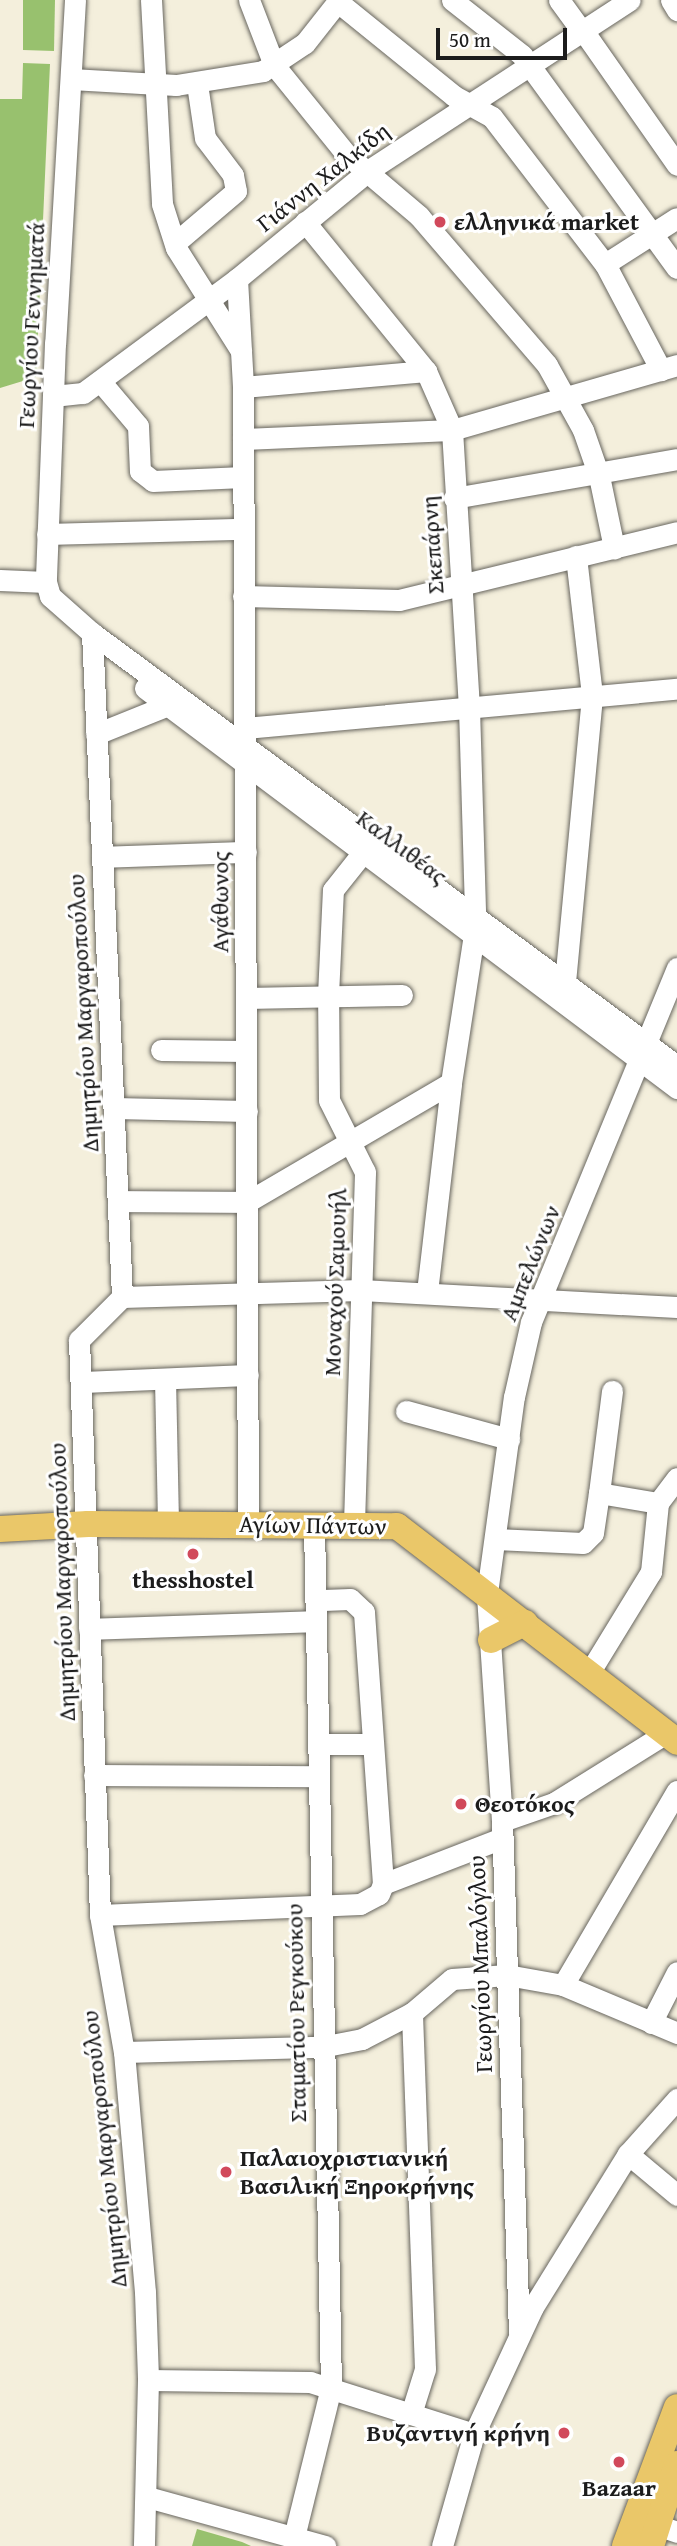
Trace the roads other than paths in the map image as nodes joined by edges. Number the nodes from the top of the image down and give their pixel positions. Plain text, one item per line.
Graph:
1 (75, 0) edge
2 (151, 0) edge
3 (249, 0) edge
4 (452, 0) edge
5 (559, 0) edge
6 (630, 0) edge
7 (671, 0) edge
8 (339, 1) edge
9 (677, 10) edge
10 (584, 33) junction
11 (274, 65) junction
12 (531, 66) junction
13 (71, 79) junction
14 (197, 84) junction
15 (158, 85) junction
16 (471, 104) junction
17 (677, 165) edge
18 (369, 170) junction
19 (677, 218) edge
20 (305, 222) junction
21 (653, 234) junction
22 (175, 243) junction
23 (605, 264) junction
24 (677, 268) edge
25 (237, 279) junction
26 (209, 301) junction
27 (242, 353) junction
28 (669, 367) edge
29 (426, 370) junction
30 (100, 381) junction
31 (243, 387) junction
32 (53, 396) junction
33 (569, 399) junction
34 (452, 430) junction
35 (243, 439) junction
36 (677, 459) edge
37 (599, 476) junction
38 (243, 477) junction
39 (454, 498) junction
40 (243, 529) junction
41 (677, 532) edge
42 (47, 534) junction
43 (614, 548) junction
44 (576, 556) junction
45 (0, 580) edge
46 (46, 582) junction
47 (462, 585) junction
48 (243, 596) junction
49 (92, 641) junction
50 (677, 689) edge
51 (592, 695) junction
52 (168, 705) junction
53 (469, 708) junction
54 (96, 734) junction
55 (245, 744) junction
56 (364, 851) junction
57 (246, 852) junction
58 (102, 857) junction
59 (474, 923) junction
60 (675, 978) edge
61 (565, 982) junction
62 (328, 995) junction
63 (402, 995) dead end
64 (246, 998) junction
65 (161, 1050) dead end
66 (246, 1051) junction
67 (643, 1052) junction
68 (677, 1066) edge
69 (451, 1083) junction
70 (677, 1088) edge
71 (114, 1108) junction
72 (247, 1111) junction
73 (350, 1140) junction
74 (118, 1201) junction
75 (247, 1202) junction
76 (361, 1290) junction
77 (428, 1292) junction
78 (248, 1295) junction
79 (122, 1297) junction
80 (543, 1300) junction
81 (677, 1307) edge
82 (248, 1375) junction
83 (165, 1379) junction
84 (82, 1382) junction
85 (612, 1391) dead end
86 (407, 1411) dead end
87 (509, 1439) junction
88 (677, 1478) edge
89 (599, 1493) junction
90 (658, 1503) junction
91 (354, 1523) junction
92 (88, 1524) junction
93 (169, 1524) junction
94 (248, 1524) junction
95 (314, 1525) junction
96 (0, 1529) edge
97 (495, 1539) junction
98 (487, 1593) junction
99 (316, 1600) junction
100 (316, 1621) junction
101 (525, 1623) junction
102 (89, 1629) junction
103 (491, 1640) junction
104 (589, 1673) junction
105 (671, 1738) edge
106 (319, 1744) junction
107 (371, 1744) junction
108 (94, 1775) junction
109 (318, 1776) junction
110 (677, 1791) edge
111 (502, 1829) junction
112 (383, 1884) junction
113 (321, 1904) junction
114 (100, 1915) junction
115 (677, 1972) edge
116 (506, 1975) junction
117 (563, 1985) junction
118 (412, 2013) junction
119 (651, 2023) junction
120 (677, 2034) edge
121 (321, 2047) junction
122 (124, 2052) junction
123 (677, 2099) edge
124 (628, 2154) junction
125 (677, 2195) edge
126 (519, 2333) junction
127 (148, 2380) junction
128 (331, 2387) junction
129 (677, 2407) edge
130 (411, 2414) junction
131 (474, 2434) junction
132 (677, 2464) edge
133 (147, 2497) junction
134 (662, 2534) edge
135 (294, 2537) junction
136 (144, 2546) edge
137 (325, 2546) edge
138 (442, 2546) edge
139 (625, 2546) edge

1 - 13 street, Γεωργίου Γεννηματά
2 - 15 street
3 - 11 street
4 - 12 street
5 - 10 street
6 - 10 street, Γιάννη Χαλκίδη
7 - 9 street
8 - 11 street
8 - 16 street
10 - 12 street, Γιάννη Χαλκίδη
10 - 17 street
11 - 14 street
11 - 18 street
12 - 16 street, Γιάννη Χαλκίδη
12 - 21 street
13 - 15 street
13 - 32 street, Γεωργίου Γεννηματά
14 - 15 street
14 - 22 street
15 - 22 street
16 - 18 street, Γιάννη Χαλκίδη
16 - 23 street
18 - 20 street, Γιάννη Χαλκίδη
18 - 33 street
19 - 21 street
20 - 25 street, Γιάννη Χαλκίδη
20 - 29 street, Σκεπάρνη
21 - 23 street
21 - 24 street
22 - 26 street
23 - 28 street
25 - 26 street, Γιάννη Χαλκίδη
25 - 27 street, Αγάθωνος
26 - 27 street
26 - 30 street, Γιάννη Χαλκίδη
27 - 31 street, Αγάθωνος
28 - 33 street
29 - 31 street
29 - 34 street, Σκεπάρνη
30 - 32 street, Γιάννη Χαλκίδη
30 - 38 street
31 - 35 street, Αγάθωνος
32 - 42 street, Γεωργίου Γεννηματά
33 - 34 street
33 - 37 street
34 - 35 street
34 - 39 street, Σκεπάρνη
35 - 38 street, Αγάθωνος
36 - 37 street
37 - 39 street
37 - 43 street
38 - 40 street, Αγάθωνος
39 - 47 street, Σκεπάρνη
40 - 42 street
40 - 48 street, Αγάθωνος
41 - 43 street
42 - 46 street, Γεωργίου Γεννηματά
43 - 44 street
44 - 47 street
44 - 51 street
45 - 46 street
46 - 49 street
47 - 48 street
47 - 53 street, Σκεπάρνη
48 - 55 street, Αγάθωνος
49 - 52 street, Καλλιθέας
49 - 54 street, Δημητρίου Μαργαροπούλου
49 - 55 street, Καλλιθέας
50 - 51 street
51 - 53 street
51 - 61 street
52 - 54 street
52 - 55 street, Καλλιθέας
53 - 55 street
53 - 59 street, Σκεπάρνη
54 - 58 street, Δημητρίου Μαργαροπούλου
55 - 56 street, Καλλιθέας
55 - 57 street, Αγάθωνος
55 - 59 street, Καλλιθέας
56 - 59 street, Καλλιθέας
56 - 62 street, Μοναχού Σαμουήλ
57 - 58 street
57 - 64 street, Αγάθωνος
58 - 71 street, Δημητρίου Μαργαροπούλου
59 - 61 street, Καλλιθέας
59 - 67 street, Καλλιθέας
59 - 69 street, Σκεπάρνη
60 - 67 street, Αμπελώνων
61 - 67 street, Καλλιθέας
62 - 63 street
62 - 64 street
62 - 73 street, Μοναχού Σαμουήλ
64 - 66 street, Αγάθωνος
65 - 66 street
66 - 72 street, Αγάθωνος
67 - 68 street, Καλλιθέας
67 - 70 street, Καλλιθέας
67 - 80 street, Αμπελώνων
69 - 73 street
69 - 77 street, Σκεπάρνη
71 - 72 street
71 - 74 street, Δημητρίου Μαργαροπούλου
72 - 75 street, Αγάθωνος
73 - 75 street
73 - 76 street, Μοναχού Σαμουήλ
74 - 75 street
74 - 79 street, Δημητρίου Μαργαροπούλου
75 - 78 street, Αγάθωνος
76 - 77 street
76 - 78 street
76 - 91 street, Μοναχού Σαμουήλ
77 - 80 street
78 - 79 street
78 - 82 street, Αγάθωνος
79 - 84 street, Δημητρίου Μαργαροπούλου
80 - 81 street
80 - 87 street, Αμπελώνων
82 - 83 street
82 - 94 street, Αγάθωνος
83 - 84 street
83 - 93 street
84 - 92 street, Δημητρίου Μαργαροπούλου
85 - 89 street
86 - 87 street
87 - 97 street, Αμπελώνων
88 - 90 street
89 - 90 street
89 - 97 street
90 - 104 street
91 - 95 main road, Αγίων Πάντων
91 - 98 main road, Αγίων Πάντων
92 - 93 main road, Αγίων Πάντων
92 - 96 main road, Αγίων Πάντων
92 - 102 street, Δημητρίου Μαργαροπούλου
93 - 94 main road, Αγίων Πάντων
94 - 95 main road, Αγίων Πάντων
95 - 99 street, Σταματίου Ρεγκούκου
97 - 98 street, Αμπελώνων
98 - 101 main road, Αγίων Πάντων
98 - 103 street, Γεωργίου Μπαλόγλου
99 - 100 street, Σταματίου Ρεγκούκου
99 - 107 street
100 - 102 street
100 - 106 street, Σταματίου Ρεγκούκου
101 - 103 main road
101 - 104 main road, Αγίων Πάντων
102 - 108 street, Δημητρίου Μαργαροπούλου
103 - 111 street, Γεωργίου Μπαλόγλου
104 - 105 main road, Αγίων Πάντων
105 - 111 street
106 - 107 street
106 - 109 street, Σταματίου Ρεγκούκου
107 - 112 street
108 - 109 street
108 - 114 street, Δημητρίου Μαργαροπούλου
109 - 113 street, Σταματίου Ρεγκούκου
110 - 117 street
111 - 112 street
111 - 116 street, Γεωργίου Μπαλόγλου
112 - 113 street
113 - 114 street
113 - 121 street, Σταματίου Ρεγκούκου
114 - 122 street, Δημητρίου Μαργαροπούλου
115 - 119 street
116 - 117 street
116 - 118 street
116 - 126 street, Γεωργίου Μπαλόγλου
117 - 119 street
118 - 121 street
118 - 130 street
119 - 120 street
121 - 122 street
121 - 128 street, Σταματίου Ρεγκούκου
122 - 127 street, Δημητρίου Μαργαροπούλου
123 - 124 street
124 - 125 street
124 - 126 street
126 - 131 street
127 - 128 street
127 - 133 street, Δημητρίου Μαργαροπούλου
128 - 130 street
128 - 135 street, Σταματίου Ρεγκούκου
129 - 139 main road
130 - 131 street
131 - 138 street
132 - 134 main road
133 - 135 street
133 - 136 street, Δημητρίου Μαργαροπούλου
135 - 137 street

